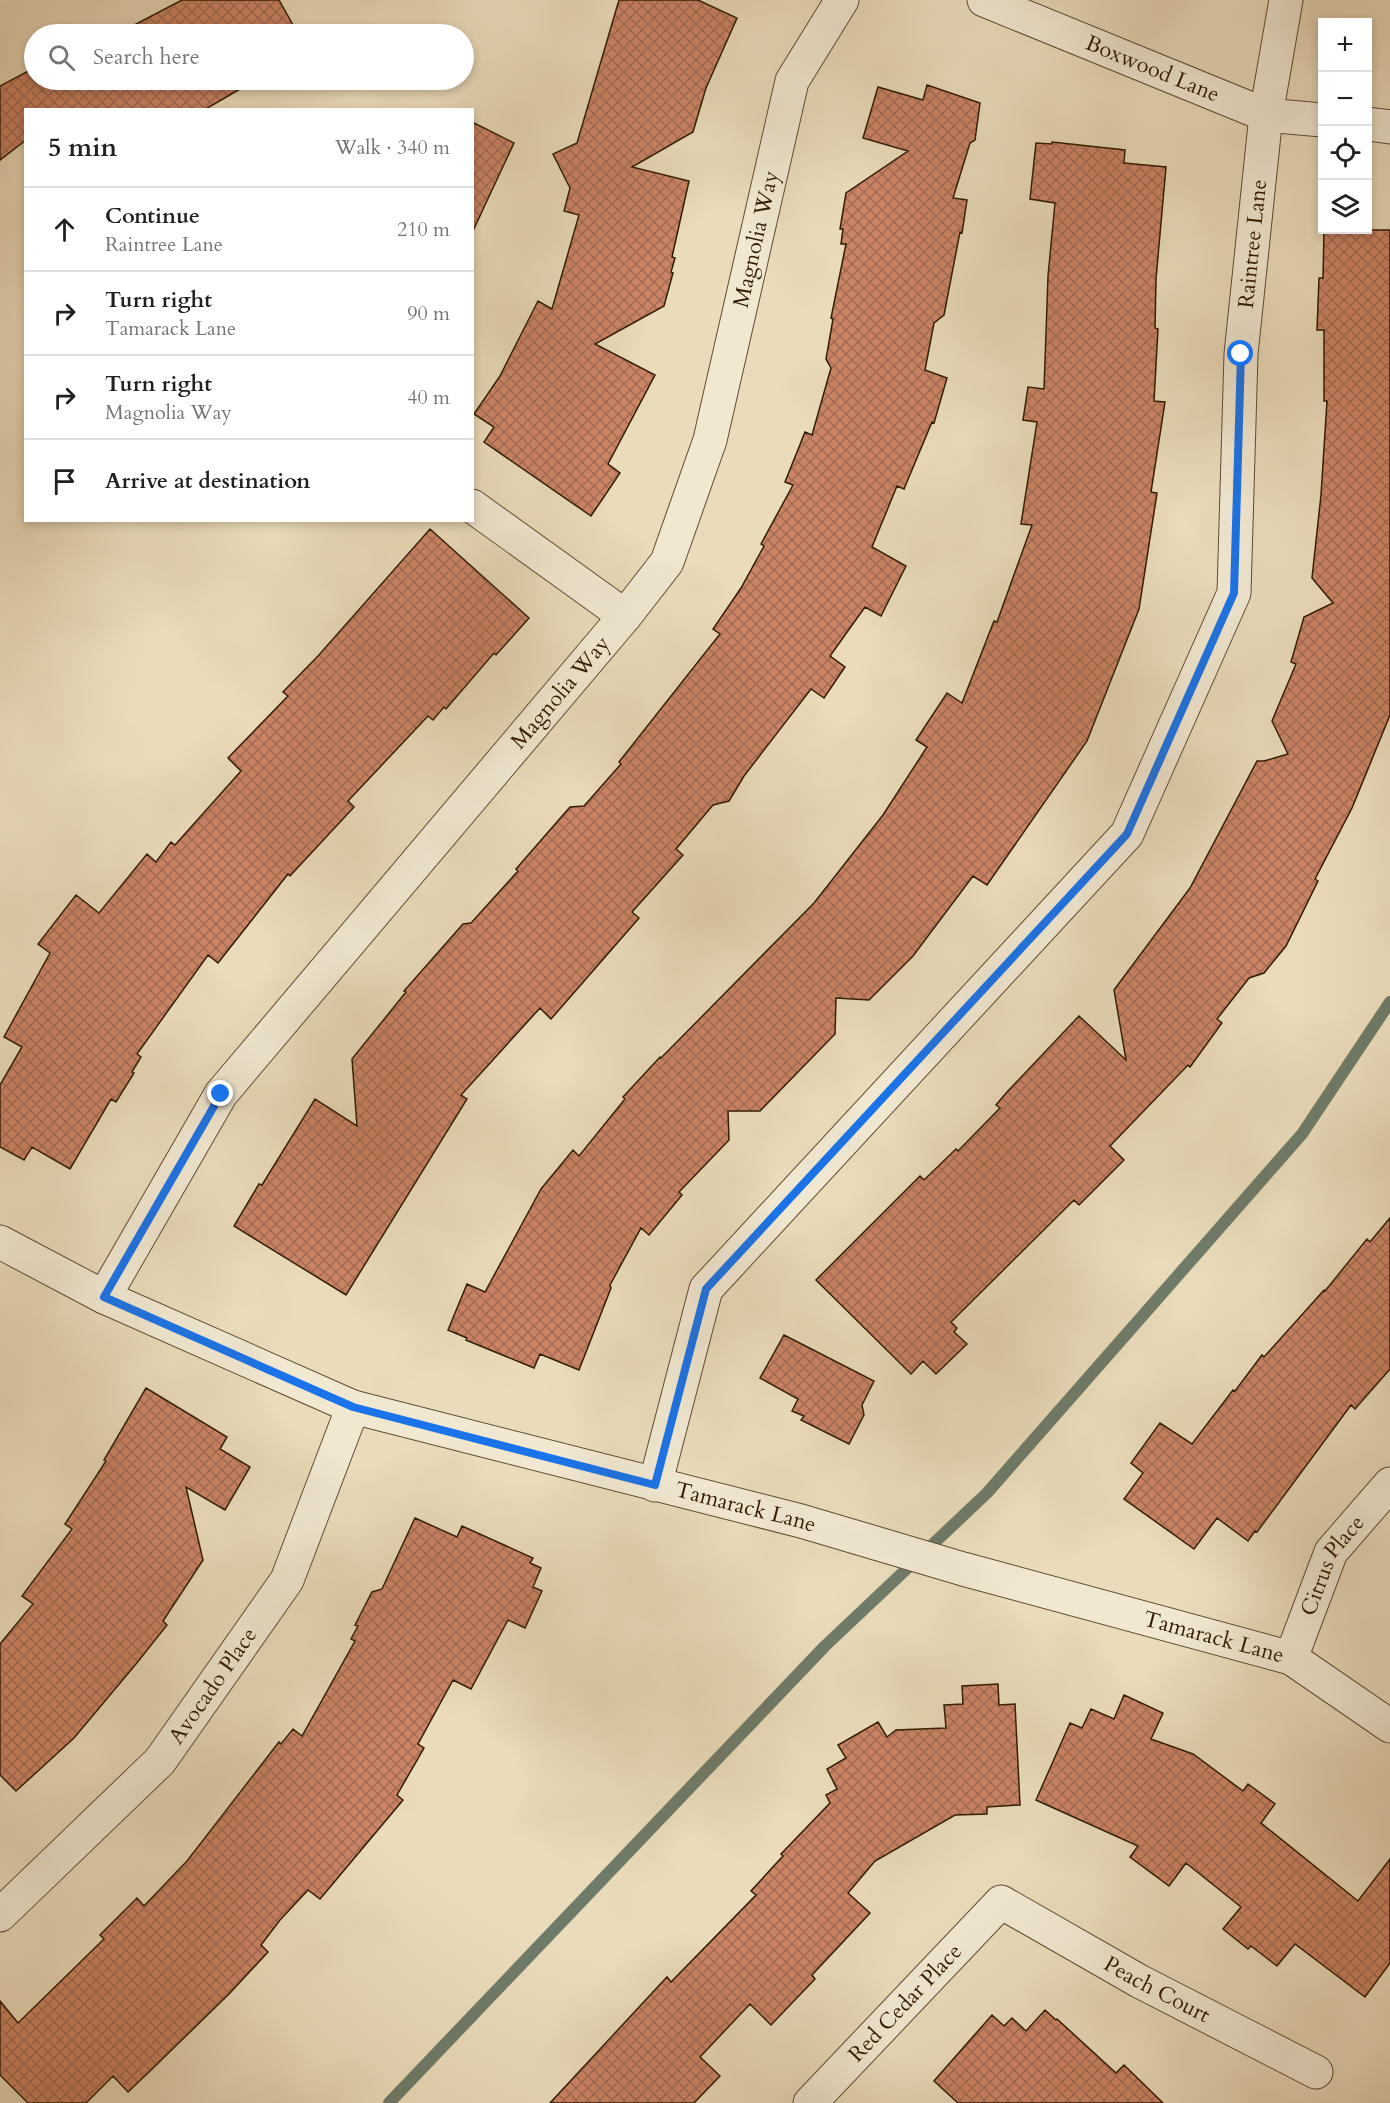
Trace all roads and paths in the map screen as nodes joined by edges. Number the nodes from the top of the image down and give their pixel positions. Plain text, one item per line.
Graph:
1 (842, 0) edge
2 (984, 0) edge
3 (1286, 0) edge
4 (1266, 115) junction
5 (1318, 120) edge
6 (1372, 125) edge
7 (1390, 127) edge
8 (474, 507) edge
9 (625, 616) junction
10 (0, 1242) edge
11 (104, 1297) junction
12 (353, 1407) junction
13 (1390, 1484) edge
14 (655, 1485) junction
15 (1291, 1658) junction
16 (1390, 1726) edge
17 (1001, 1902) joint
18 (0, 1915) edge
19 (1316, 2072) dead end
20 (810, 2103) edge

1 - 9 street, Magnolia Way
2 - 4 street, Boxwood Lane
3 - 4 street, Raintree Lane
4 - 5 street, Boxwood Lane
4 - 14 street, Raintree Lane
6 - 7 street
8 - 9 street
9 - 11 street, Magnolia Way
10 - 11 street, Tamarack Lane
11 - 12 street, Tamarack Lane
12 - 14 street, Tamarack Lane
12 - 18 street, Avocado Place
13 - 15 street, Citrus Place
14 - 15 street, Tamarack Lane
15 - 16 street, Tamarack Lane
17 - 19 street, Peach Court
17 - 20 street, Red Cedar Place

